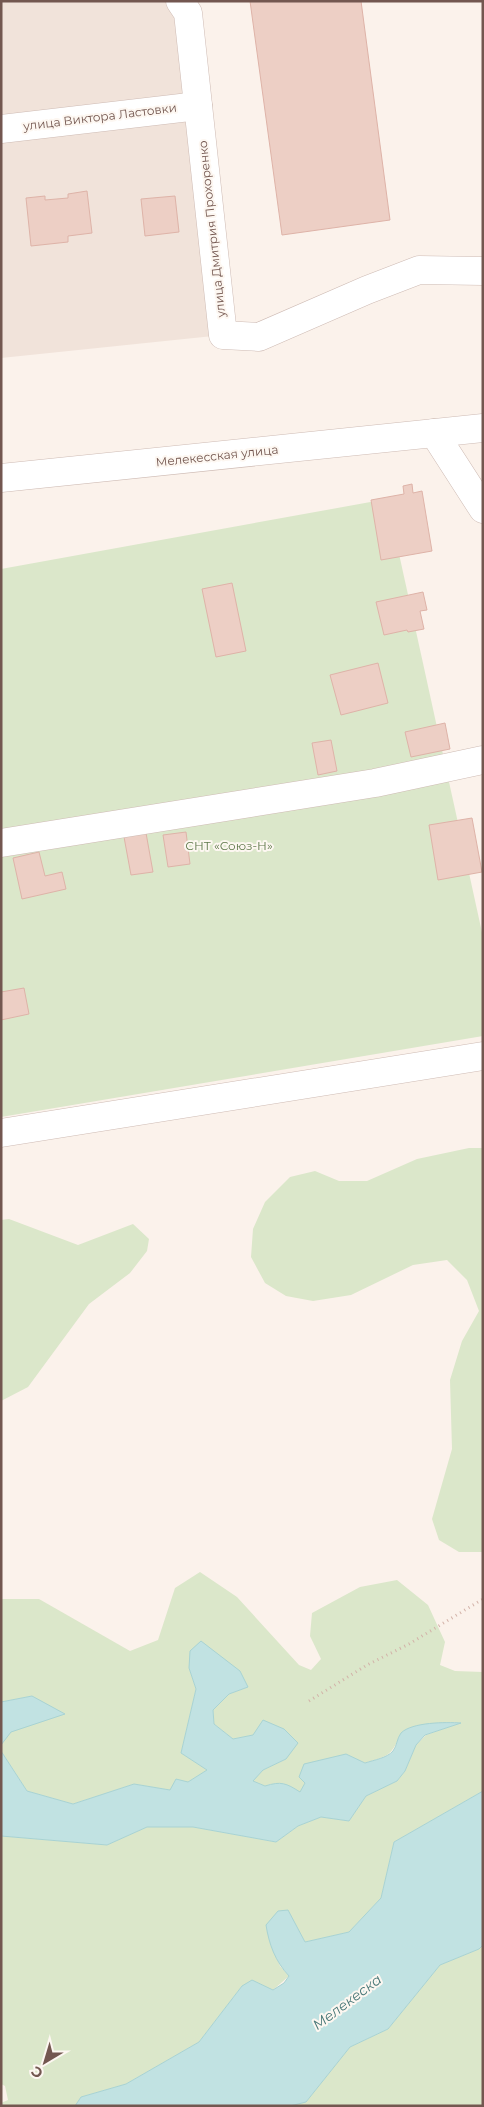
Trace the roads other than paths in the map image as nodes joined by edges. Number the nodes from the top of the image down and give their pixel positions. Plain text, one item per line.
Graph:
1 (180, 1) edge
2 (198, 106) junction
3 (1, 129) edge
4 (483, 271) edge
5 (483, 408) edge
6 (483, 428) edge
7 (434, 433) junction
8 (1, 478) edge
9 (483, 509) edge
10 (483, 760) edge
11 (1, 843) edge
12 (483, 1056) edge
13 (1, 1132) edge

1 - 2 street, улица Дмитрия Прохоренко
2 - 3 street, улица Виктора Ластовки
2 - 4 street, улица Дмитрия Прохоренко
5 - 7 street
6 - 7 street, Мелекесская улица
7 - 8 street, Мелекесская улица
7 - 9 street
10 - 11 street
12 - 13 street

